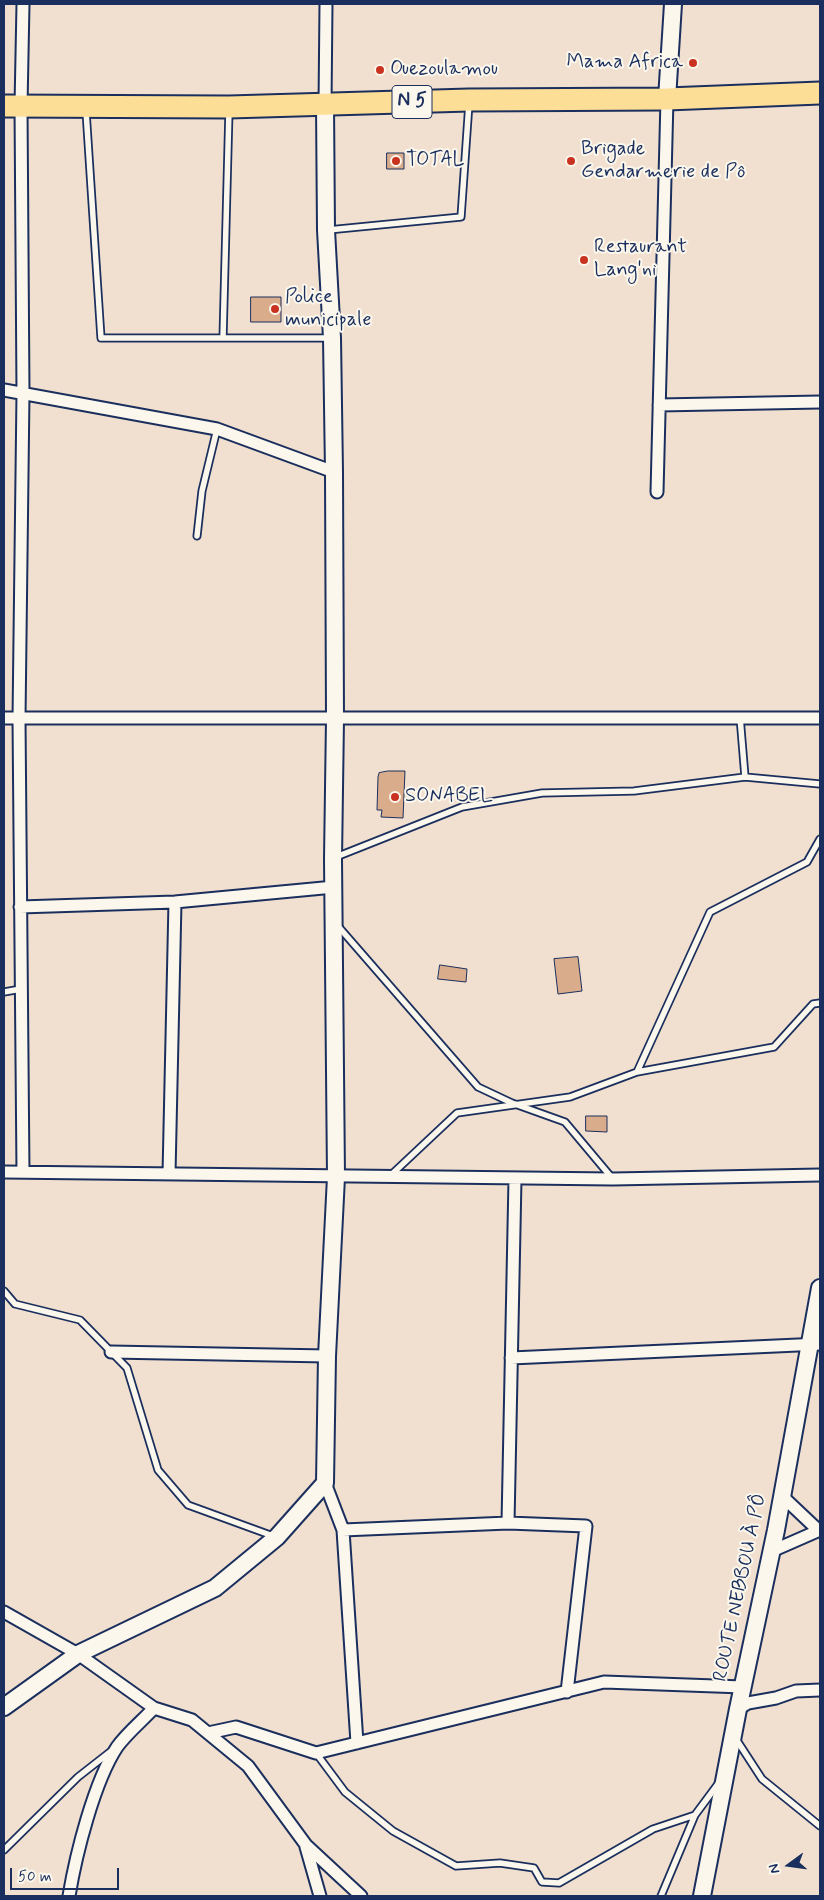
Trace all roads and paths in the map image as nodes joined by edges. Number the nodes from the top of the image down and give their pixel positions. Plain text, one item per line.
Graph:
1 (23, 4) edge
2 (326, 4) edge
3 (673, 4) edge
4 (820, 94) edge
5 (667, 99) junction
6 (469, 100) junction
7 (325, 104) junction
8 (12, 106) edge
9 (86, 107) junction
10 (229, 107) junction
11 (326, 230) junction
12 (223, 338) junction
13 (332, 338) junction
14 (4, 390) edge
15 (23, 393) junction
16 (820, 402) edge
17 (659, 405) junction
18 (217, 429) junction
19 (334, 472) junction
20 (657, 492) dead end
21 (197, 536) dead end
22 (740, 717) junction
23 (4, 718) edge
24 (820, 718) edge
25 (19, 719) junction
26 (336, 719) junction
27 (744, 776) junction
28 (820, 784) edge
29 (820, 839) edge
30 (333, 859) junction
31 (334, 887) junction
32 (175, 902) junction
33 (20, 907) junction
34 (334, 922) junction
35 (21, 989) junction
36 (4, 992) edge
37 (820, 1003) edge
38 (637, 1072) junction
39 (512, 1103) junction
40 (4, 1172) edge
41 (23, 1172) junction
42 (169, 1174) junction
43 (820, 1175) edge
44 (336, 1177) junction
45 (388, 1178) junction
46 (515, 1179) junction
47 (613, 1179) junction
48 (820, 1288) edge
49 (4, 1291) edge
50 (815, 1344) edge
51 (111, 1352) junction
52 (327, 1356) junction
53 (512, 1358) junction
54 (325, 1483) junction
55 (782, 1496) junction
56 (508, 1523) junction
57 (343, 1530) junction
58 (819, 1530) edge
59 (278, 1537) junction
60 (772, 1550) junction
61 (4, 1612) edge
62 (78, 1654) junction
63 (742, 1687) junction
64 (820, 1690) edge
65 (568, 1692) junction
66 (4, 1707) edge
67 (154, 1708) junction
68 (738, 1709) junction
69 (208, 1733) junction
70 (733, 1735) junction
71 (357, 1743) junction
72 (118, 1746) junction
73 (316, 1752) junction
74 (726, 1772) junction
75 (695, 1815) junction
76 (820, 1826) edge
77 (306, 1845) junction
78 (4, 1850) edge
79 (69, 1896) edge
80 (320, 1896) edge
81 (361, 1896) edge
82 (661, 1896) edge
83 (702, 1896) edge

1 - 8 street
2 - 7 street
3 - 5 street
4 - 5 highway, N 5
5 - 6 highway, N 5
5 - 17 street
6 - 7 highway, N 5
6 - 11 lane
7 - 10 highway, N 5
7 - 11 street
8 - 9 highway, N 5
8 - 15 street
9 - 10 highway, N 5
9 - 12 lane
10 - 12 lane
11 - 13 street
12 - 13 lane
13 - 19 street
14 - 15 street
15 - 18 street
15 - 25 street
16 - 17 street
17 - 20 street
18 - 19 street
18 - 21 lane
19 - 26 street
22 - 24 street
22 - 26 street
22 - 27 lane
23 - 25 street
25 - 26 street
25 - 33 street
26 - 30 street
27 - 28 lane
27 - 30 lane
29 - 38 lane
30 - 31 street
31 - 32 street
31 - 34 street
32 - 33 street
32 - 42 street
33 - 35 street
34 - 39 lane
34 - 44 street
35 - 36 lane
35 - 41 street
37 - 38 lane
38 - 39 lane
39 - 45 lane
39 - 47 lane
40 - 41 street
41 - 42 street
42 - 44 street
43 - 47 street
44 - 45 street
44 - 52 street
45 - 46 street
46 - 47 street
46 - 53 street
48 - 50 street, ROUTE NEBBOU À PÔ
49 - 51 lane
50 - 53 street
50 - 55 street, ROUTE NEBBOU À PÔ
51 - 52 street
51 - 59 lane
52 - 54 street
53 - 56 street
54 - 57 street
54 - 59 street
55 - 58 street
55 - 60 street, ROUTE NEBBOU À PÔ
56 - 57 street
56 - 65 street
57 - 71 street
58 - 60 street
59 - 62 street
60 - 63 street, ROUTE NEBBOU À PÔ
61 - 62 street
62 - 66 street
62 - 67 street
63 - 65 street
63 - 68 street, ROUTE NEBBOU À PÔ
64 - 68 street
65 - 71 street
67 - 69 street
67 - 72 street
68 - 70 street, ROUTE NEBBOU À PÔ
69 - 73 street
69 - 77 street
70 - 74 street, ROUTE NEBBOU À PÔ
70 - 76 lane
71 - 73 street
72 - 78 lane
72 - 79 street
73 - 75 lane
74 - 75 lane
74 - 83 street, ROUTE NEBBOU À PÔ
75 - 82 lane
77 - 80 street
77 - 81 street

